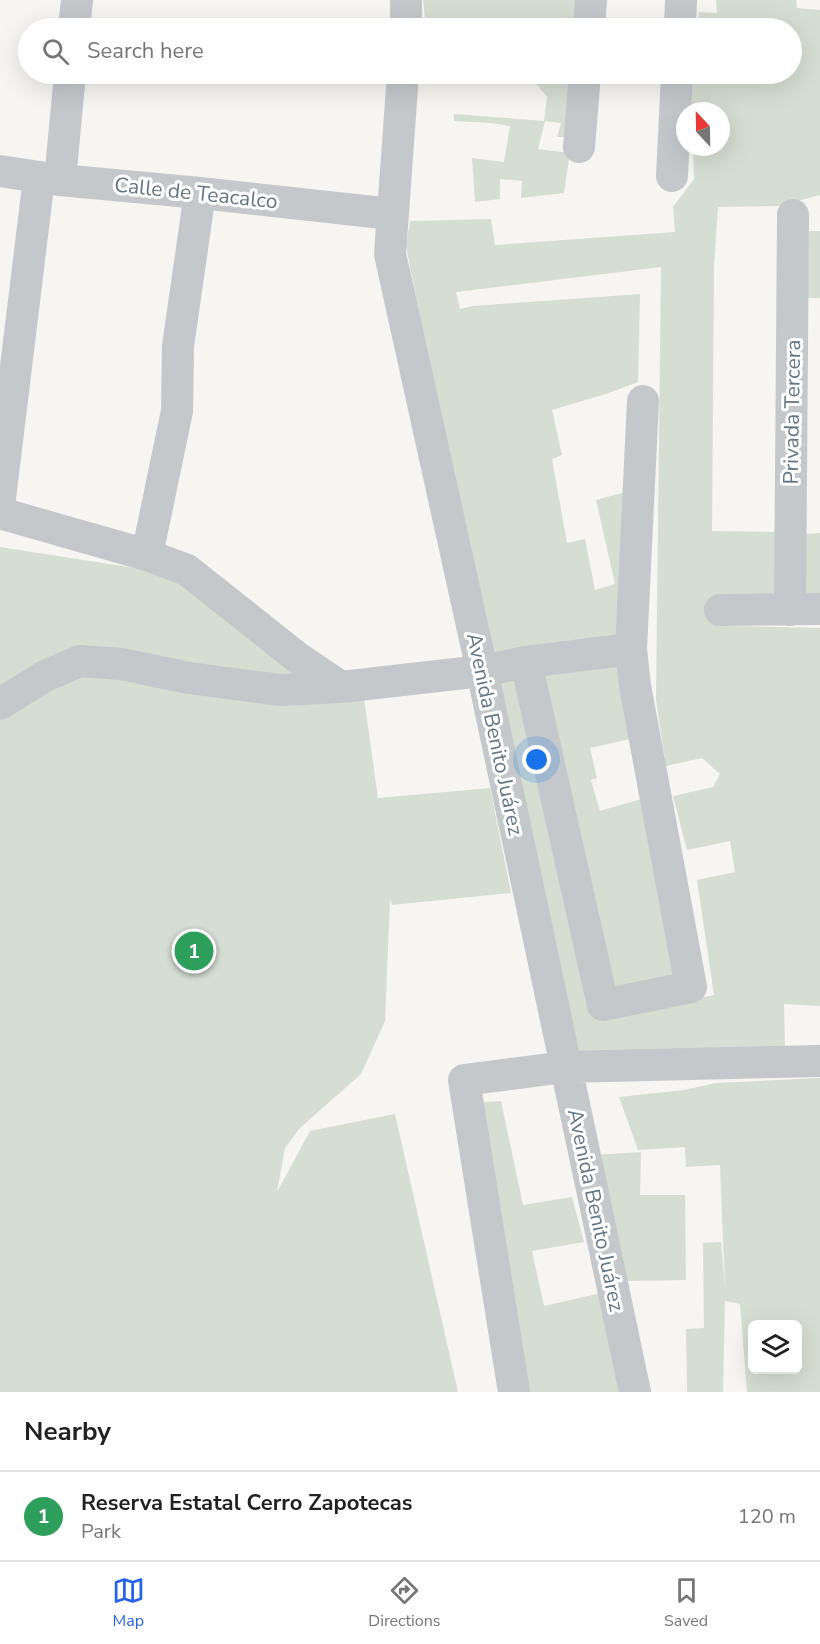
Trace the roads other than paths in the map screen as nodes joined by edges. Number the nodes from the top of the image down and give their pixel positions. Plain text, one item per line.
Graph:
1 (77, 0) edge
2 (406, 0) edge
3 (591, 0) edge
4 (681, 0) edge
5 (75, 18) edge
6 (406, 18) edge
7 (590, 18) edge
8 (680, 18) edge
9 (68, 84) edge
10 (402, 84) edge
11 (584, 84) edge
12 (677, 84) edge
13 (579, 147) dead end
14 (0, 171) edge
15 (672, 176) dead end
16 (49, 179) junction
17 (200, 193) junction
18 (392, 214) junction
19 (794, 215) dead end
20 (643, 401) dead end
21 (0, 498) edge
22 (0, 513) edge
23 (147, 555) junction
24 (720, 610) dead end
25 (805, 610) edge
26 (631, 650) junction
27 (526, 662) junction
28 (482, 671) junction
29 (341, 687) junction
30 (0, 704) edge
31 (820, 1060) edge
32 (565, 1067) junction
33 (514, 1392) edge
34 (635, 1392) edge

1 - 5 street
2 - 6 street
3 - 7 street
4 - 8 street
9 - 16 street
10 - 18 street, Avenida Benito Juárez
11 - 13 street
12 - 15 street
14 - 16 street, Calle de Teacalco
16 - 17 street, Calle de Teacalco
16 - 21 street
17 - 18 street, Calle de Teacalco
17 - 23 street
18 - 28 street, Avenida Benito Juárez
19 - 25 street, Privada Tercera
20 - 26 street
22 - 23 street
23 - 29 street
24 - 25 street
26 - 27 street
26 - 27 street
27 - 28 street
28 - 29 street
28 - 32 street, Avenida Benito Juárez
29 - 30 street
31 - 32 street
32 - 33 street
32 - 34 street, Avenida Benito Juárez

